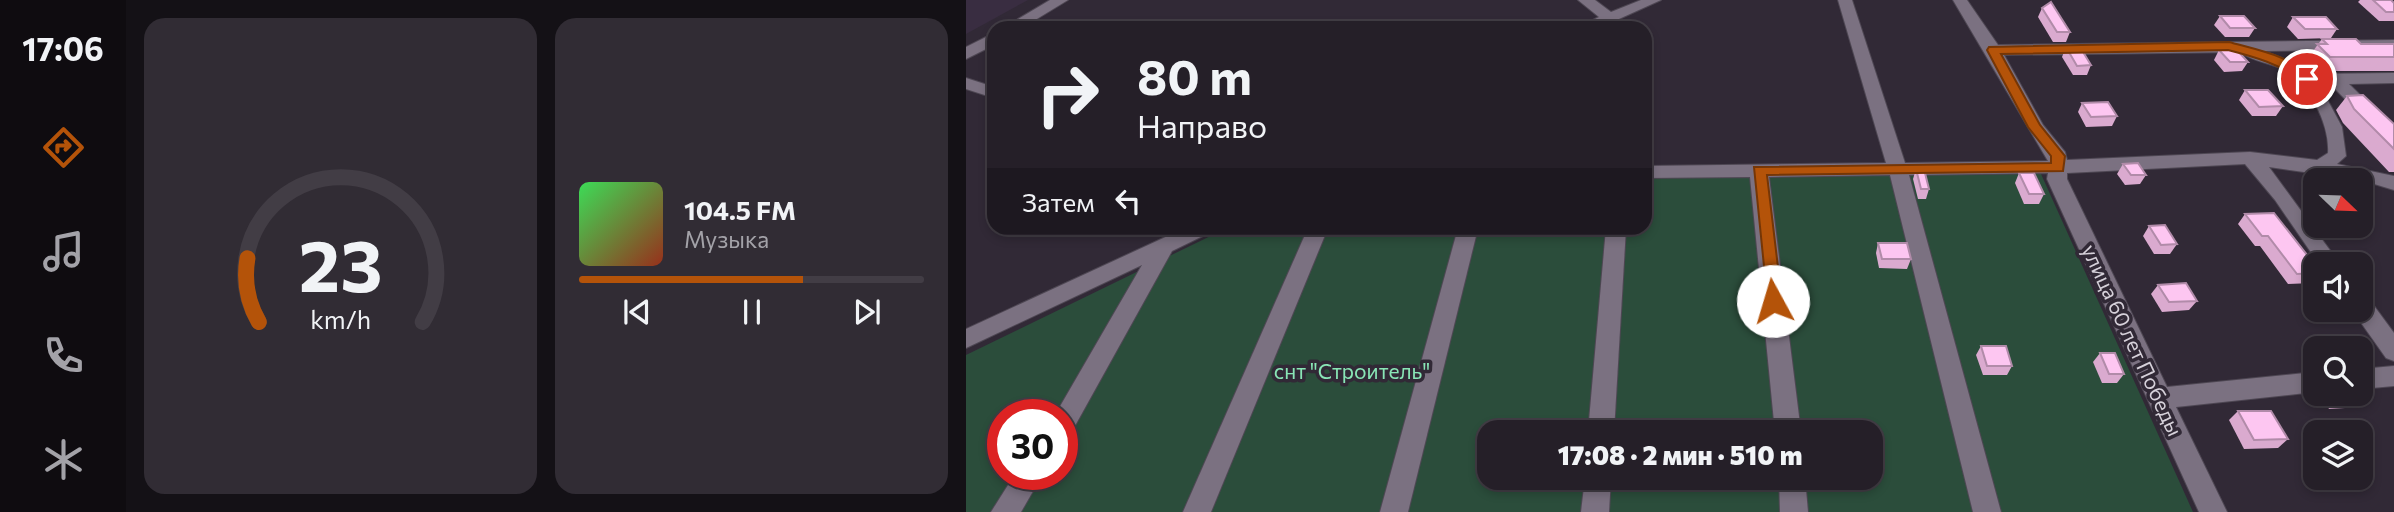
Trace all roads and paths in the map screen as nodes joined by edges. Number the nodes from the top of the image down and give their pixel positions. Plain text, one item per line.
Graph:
1 (1060, 0) edge
2 (1586, 0) edge
3 (1654, 0) edge
4 (1845, 0) edge
5 (1960, 0) edge
6 (1610, 18) junction
7 (1024, 21) edge
8 (1602, 21) edge
9 (987, 42) edge
10 (2286, 45) junction
11 (2394, 45) edge
12 (2229, 46) junction
13 (1993, 50) junction
14 (966, 54) edge
15 (2300, 73) junction
16 (2394, 78) edge
17 (2334, 79) junction
18 (966, 83) edge
19 (987, 90) edge
20 (2394, 138) edge
21 (2250, 158) junction
22 (1897, 167) junction
23 (2058, 167) junction
24 (2320, 167) junction
25 (1759, 170) junction
26 (1652, 172) edge
27 (2394, 183) edge
28 (1188, 235) edge
29 (1315, 235) edge
30 (1466, 235) edge
31 (1615, 235) edge
32 (1163, 248) junction
33 (2321, 252) edge
34 (2373, 322) edge
35 (966, 339) edge
36 (2394, 351) edge
37 (2394, 376) edge
38 (2373, 378) edge
39 (2303, 383) edge
40 (2161, 398) junction
41 (1077, 399) edge
42 (1602, 420) edge
43 (1787, 420) edge
44 (1019, 490) edge
45 (1597, 490) edge
46 (1793, 490) edge
47 (1005, 512) edge
48 (1197, 512) edge
49 (1394, 512) edge
50 (1595, 512) edge
51 (1794, 512) edge
52 (1987, 512) edge
53 (2213, 512) edge

1 - 7 street
2 - 6 street
3 - 6 street
4 - 22 street
5 - 13 street, улица 60 лет Победы
6 - 8 street
9 - 14 street
10 - 11 street
10 - 12 street
10 - 15 street
12 - 13 street
12 - 15 street
13 - 23 street, улица 60 лет Победы
15 - 17 street
15 - 24 street
16 - 17 street
17 - 20 street
18 - 19 street
21 - 23 street
21 - 24 street
21 - 33 street
22 - 23 street
22 - 25 street
22 - 52 street
23 - 40 street, улица 60 лет Победы
24 - 27 street
25 - 26 street
25 - 43 street
28 - 32 street
29 - 48 street
30 - 49 street
31 - 42 street
32 - 35 street
32 - 41 street
34 - 36 street
37 - 38 street
39 - 40 street
40 - 53 street, улица 60 лет Победы
44 - 47 street
45 - 50 street
46 - 51 street

